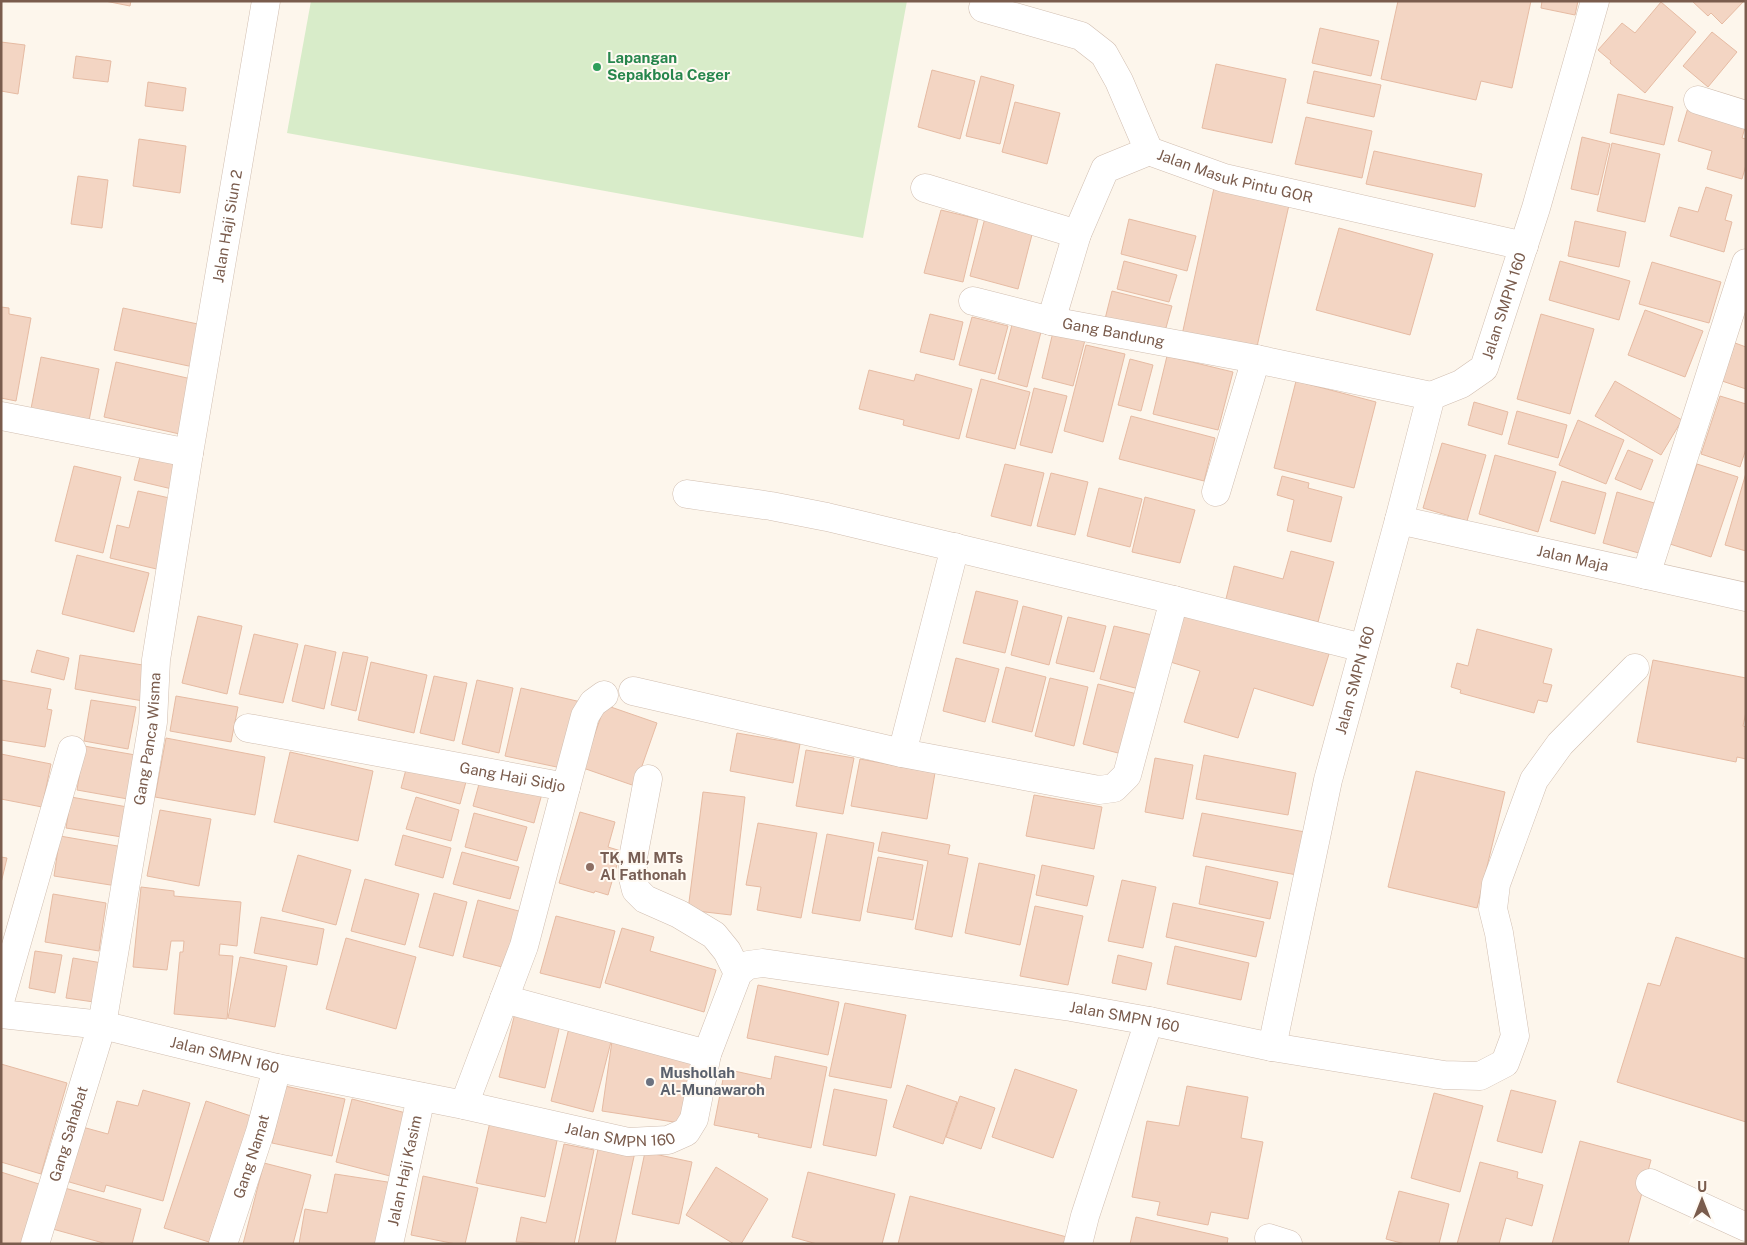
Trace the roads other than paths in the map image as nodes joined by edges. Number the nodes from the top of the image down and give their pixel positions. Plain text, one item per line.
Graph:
1 (266, 1) edge
2 (1595, 1) edge
3 (983, 8) dead end
4 (1698, 100) dead end
5 (1746, 115) edge
6 (1149, 151) junction
7 (925, 188) dead end
8 (1077, 234) junction
9 (1524, 246) junction
10 (1746, 263) edge
11 (973, 301) dead end
12 (1051, 321) junction
13 (1256, 359) junction
14 (1431, 396) junction
15 (1, 416) edge
16 (189, 453) junction
17 (1216, 492) dead end
18 (687, 494) dead end
19 (1400, 520) junction
20 (955, 547) junction
21 (1646, 575) junction
22 (1746, 597) edge
23 (1174, 600) junction
24 (1363, 648) junction
25 (1635, 668) dead end
26 (633, 691) dead end
27 (604, 695) dead end
28 (248, 728) dead end
29 (72, 750) dead end
30 (902, 753) junction
31 (648, 779) dead end
32 (566, 787) junction
33 (738, 973) junction
34 (1, 998) edge
35 (504, 999) junction
36 (1, 1014) edge
37 (1149, 1021) junction
38 (102, 1025) junction
39 (1272, 1047) junction
40 (707, 1054) junction
41 (278, 1068) junction
42 (421, 1097) junction
43 (464, 1105) junction
44 (1650, 1184) dead end
45 (1746, 1227) edge
46 (35, 1244) edge
47 (223, 1244) edge
48 (389, 1244) edge
49 (1078, 1244) edge

1 - 16 street, Jalan Haji Siun 2
2 - 9 street, Jalan SMPN 160
3 - 6 street, Jalan Masuk Pintu GOR
4 - 5 street
6 - 8 street
6 - 9 street, Jalan Masuk Pintu GOR
7 - 8 street
8 - 12 street
9 - 14 street, Jalan SMPN 160
10 - 21 street
11 - 12 street, Gang Bandung
12 - 13 street, Gang Bandung
13 - 14 street, Gang Bandung
13 - 17 street
14 - 19 street, Jalan SMPN 160
15 - 16 street
16 - 38 street, Gang Panca Wisma
18 - 20 street
19 - 21 street, Jalan Maja
19 - 24 street, Jalan SMPN 160
20 - 23 street
20 - 30 street
21 - 22 street, Jalan Maja
23 - 24 street
23 - 30 street
24 - 39 street, Jalan SMPN 160
25 - 39 street
26 - 30 street
27 - 32 street
28 - 32 street, Gang Haji Sidjo
29 - 34 street
31 - 33 street
32 - 35 street, Gang Haji Sidjo
33 - 37 street, Jalan SMPN 160
33 - 40 street, Jalan SMPN 160
35 - 40 street
35 - 43 street, Gang Haji Sidjo
36 - 38 street, Jalan SMPN 160
37 - 39 street, Jalan SMPN 160
37 - 49 street
38 - 41 street, Jalan SMPN 160
38 - 46 street, Gang Sahabat
40 - 43 street, Jalan SMPN 160
41 - 42 street, Jalan SMPN 160
41 - 47 street, Gang Namat
42 - 43 street, Jalan SMPN 160
42 - 48 street, Jalan Haji Kasim
44 - 45 street

